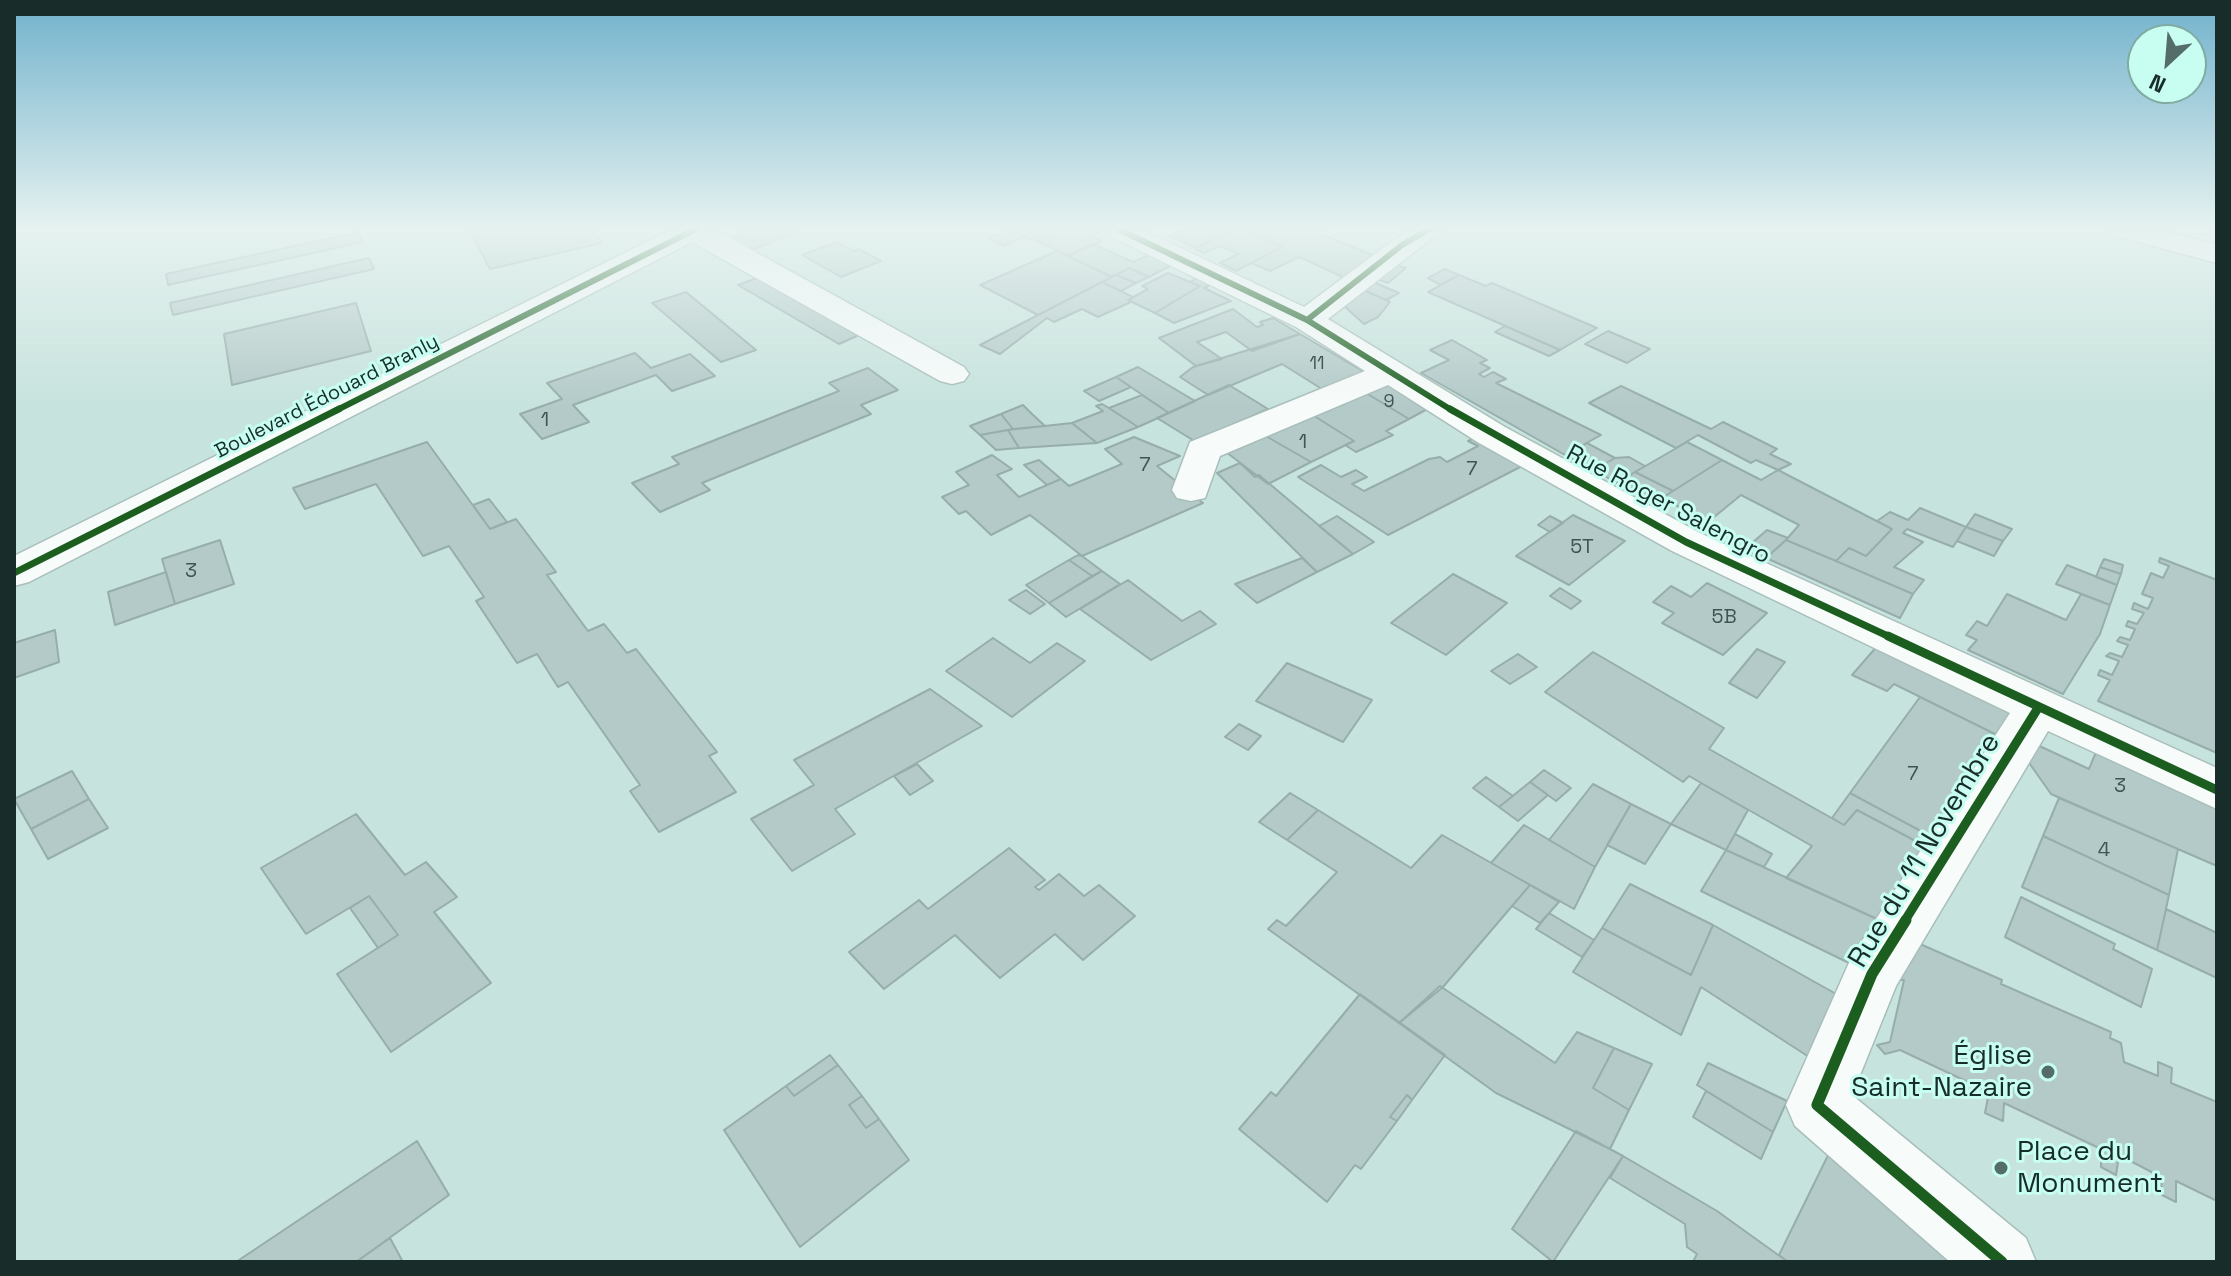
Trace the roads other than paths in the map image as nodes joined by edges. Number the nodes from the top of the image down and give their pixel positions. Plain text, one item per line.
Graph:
1 (581, 288) edge
2 (798, 288) edge
3 (1240, 288) edge
4 (1348, 288) edge
5 (1307, 320) junction
6 (1391, 372) junction
7 (952, 374) dead end
8 (1191, 490) dead end
9 (14, 573) edge
10 (2038, 708) junction
11 (2217, 790) edge
12 (2002, 1262) edge

1 - 9 street, Boulevard Édouard Branly
2 - 7 street
3 - 5 street, Rue Roger Salengro
4 - 5 street
5 - 6 street, Rue Roger Salengro
6 - 8 street
6 - 10 street, Rue Roger Salengro
10 - 11 street, Rue Roger Salengro
10 - 12 street, Rue du 11 Novembre

